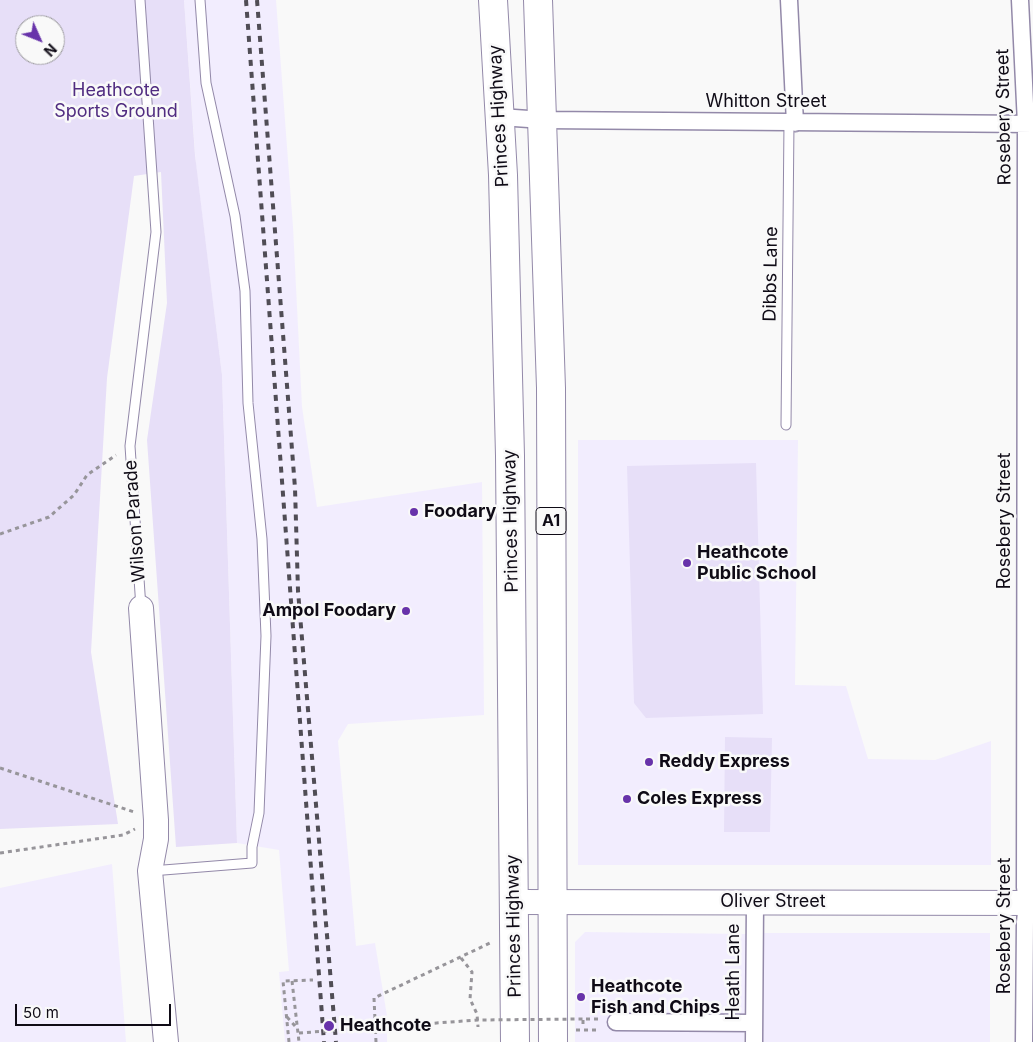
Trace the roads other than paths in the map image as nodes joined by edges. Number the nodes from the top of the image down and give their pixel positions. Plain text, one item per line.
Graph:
1 (140, 0) edge
2 (200, 0) edge
3 (493, 0) edge
4 (538, 0) edge
5 (789, 0) edge
6 (1020, 0) edge
7 (500, 117) junction
8 (543, 120) junction
9 (792, 123) junction
10 (1029, 124) edge
11 (786, 425) dead end
12 (141, 608) joint
13 (150, 872) junction
14 (513, 902) junction
15 (755, 902) junction
16 (552, 903) junction
17 (1030, 903) edge
18 (754, 1023) junction
19 (609, 1024) road end
20 (563, 1036) edge
21 (166, 1042) edge
22 (515, 1042) edge
23 (754, 1042) edge
24 (1024, 1042) edge

1 - 12 lane, Wilson Parade
2 - 13 lane
3 - 7 highway, Princes Highway / A1
4 - 8 highway, A1
5 - 9 street
6 - 10 street, Rosebery Street
7 - 8 street, Whitton Street
7 - 14 highway, Princes Highway / A1
8 - 9 street, Whitton Street
8 - 16 highway, A1
9 - 10 street, Whitton Street
9 - 11 lane, Dibbs Lane
10 - 17 street, Rosebery Street
12 - 13 street, Wilson Parade
13 - 21 street, Wilson Parade
14 - 16 street, Oliver Street
14 - 22 highway, Princes Highway / A1
15 - 16 street, Oliver Street
15 - 17 street, Oliver Street
15 - 18 street, Heath Lane
16 - 20 highway, A1
17 - 24 street, Rosebery Street
18 - 19 street
18 - 23 street, Heath Lane

